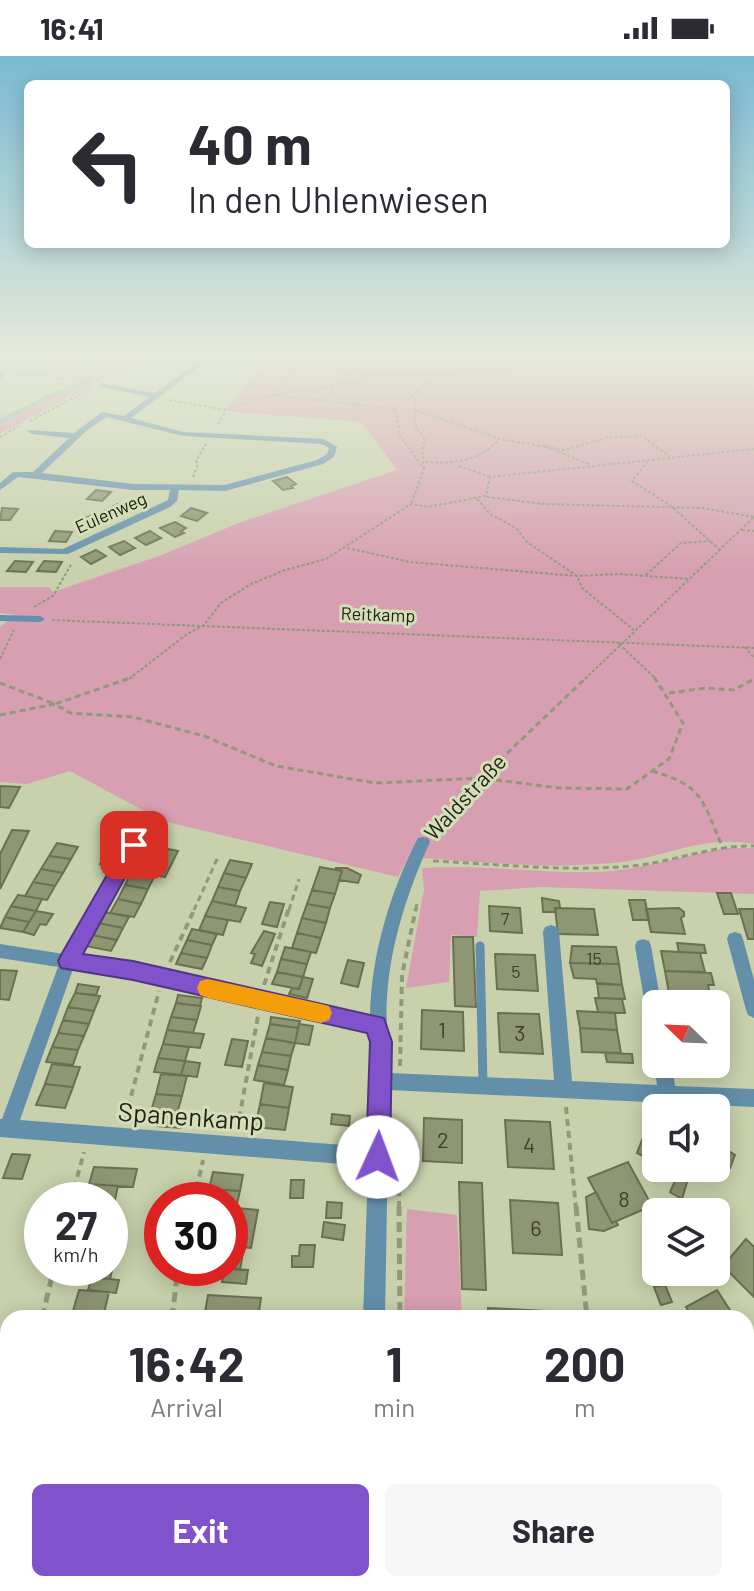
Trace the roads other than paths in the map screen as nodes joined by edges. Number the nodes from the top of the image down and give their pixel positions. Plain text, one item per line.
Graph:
1 (84, 430) edge
2 (166, 430) edge
3 (32, 432) dead end
4 (76, 436) junction
5 (35, 475) junction
6 (0, 487) edge
7 (175, 487) junction
8 (0, 550) edge
9 (0, 618) edge
10 (40, 619) road end
11 (423, 842) road end
12 (134, 845) dead end
13 (551, 932) dead end
14 (735, 939) dead end
15 (480, 946) dead end
16 (643, 946) dead end
17 (0, 951) edge
18 (68, 961) junction
19 (650, 990) edge
20 (754, 1010) edge
21 (376, 1025) junction
22 (380, 1081) junction
23 (483, 1087) junction
24 (564, 1091) junction
25 (642, 1094) edge
26 (730, 1097) edge
27 (754, 1098) edge
28 (4, 1128) edge
29 (378, 1157) junction
30 (374, 1310) edge

1 - 4 street
2 - 7 street
3 - 4 street
4 - 5 street
5 - 6 street
5 - 7 street
7 - 8 street, Eulenweg
9 - 10 street
11 - 21 street, Waldstraße
12 - 18 street
13 - 24 street
14 - 20 street
15 - 23 lane
16 - 19 street
17 - 18 street
18 - 21 street
18 - 28 street
21 - 22 street, Waldstraße
22 - 23 street
22 - 29 street, Waldstraße
23 - 24 street
24 - 25 street
26 - 27 street
28 - 29 street, Spanenkamp
29 - 30 street, Waldstraße

